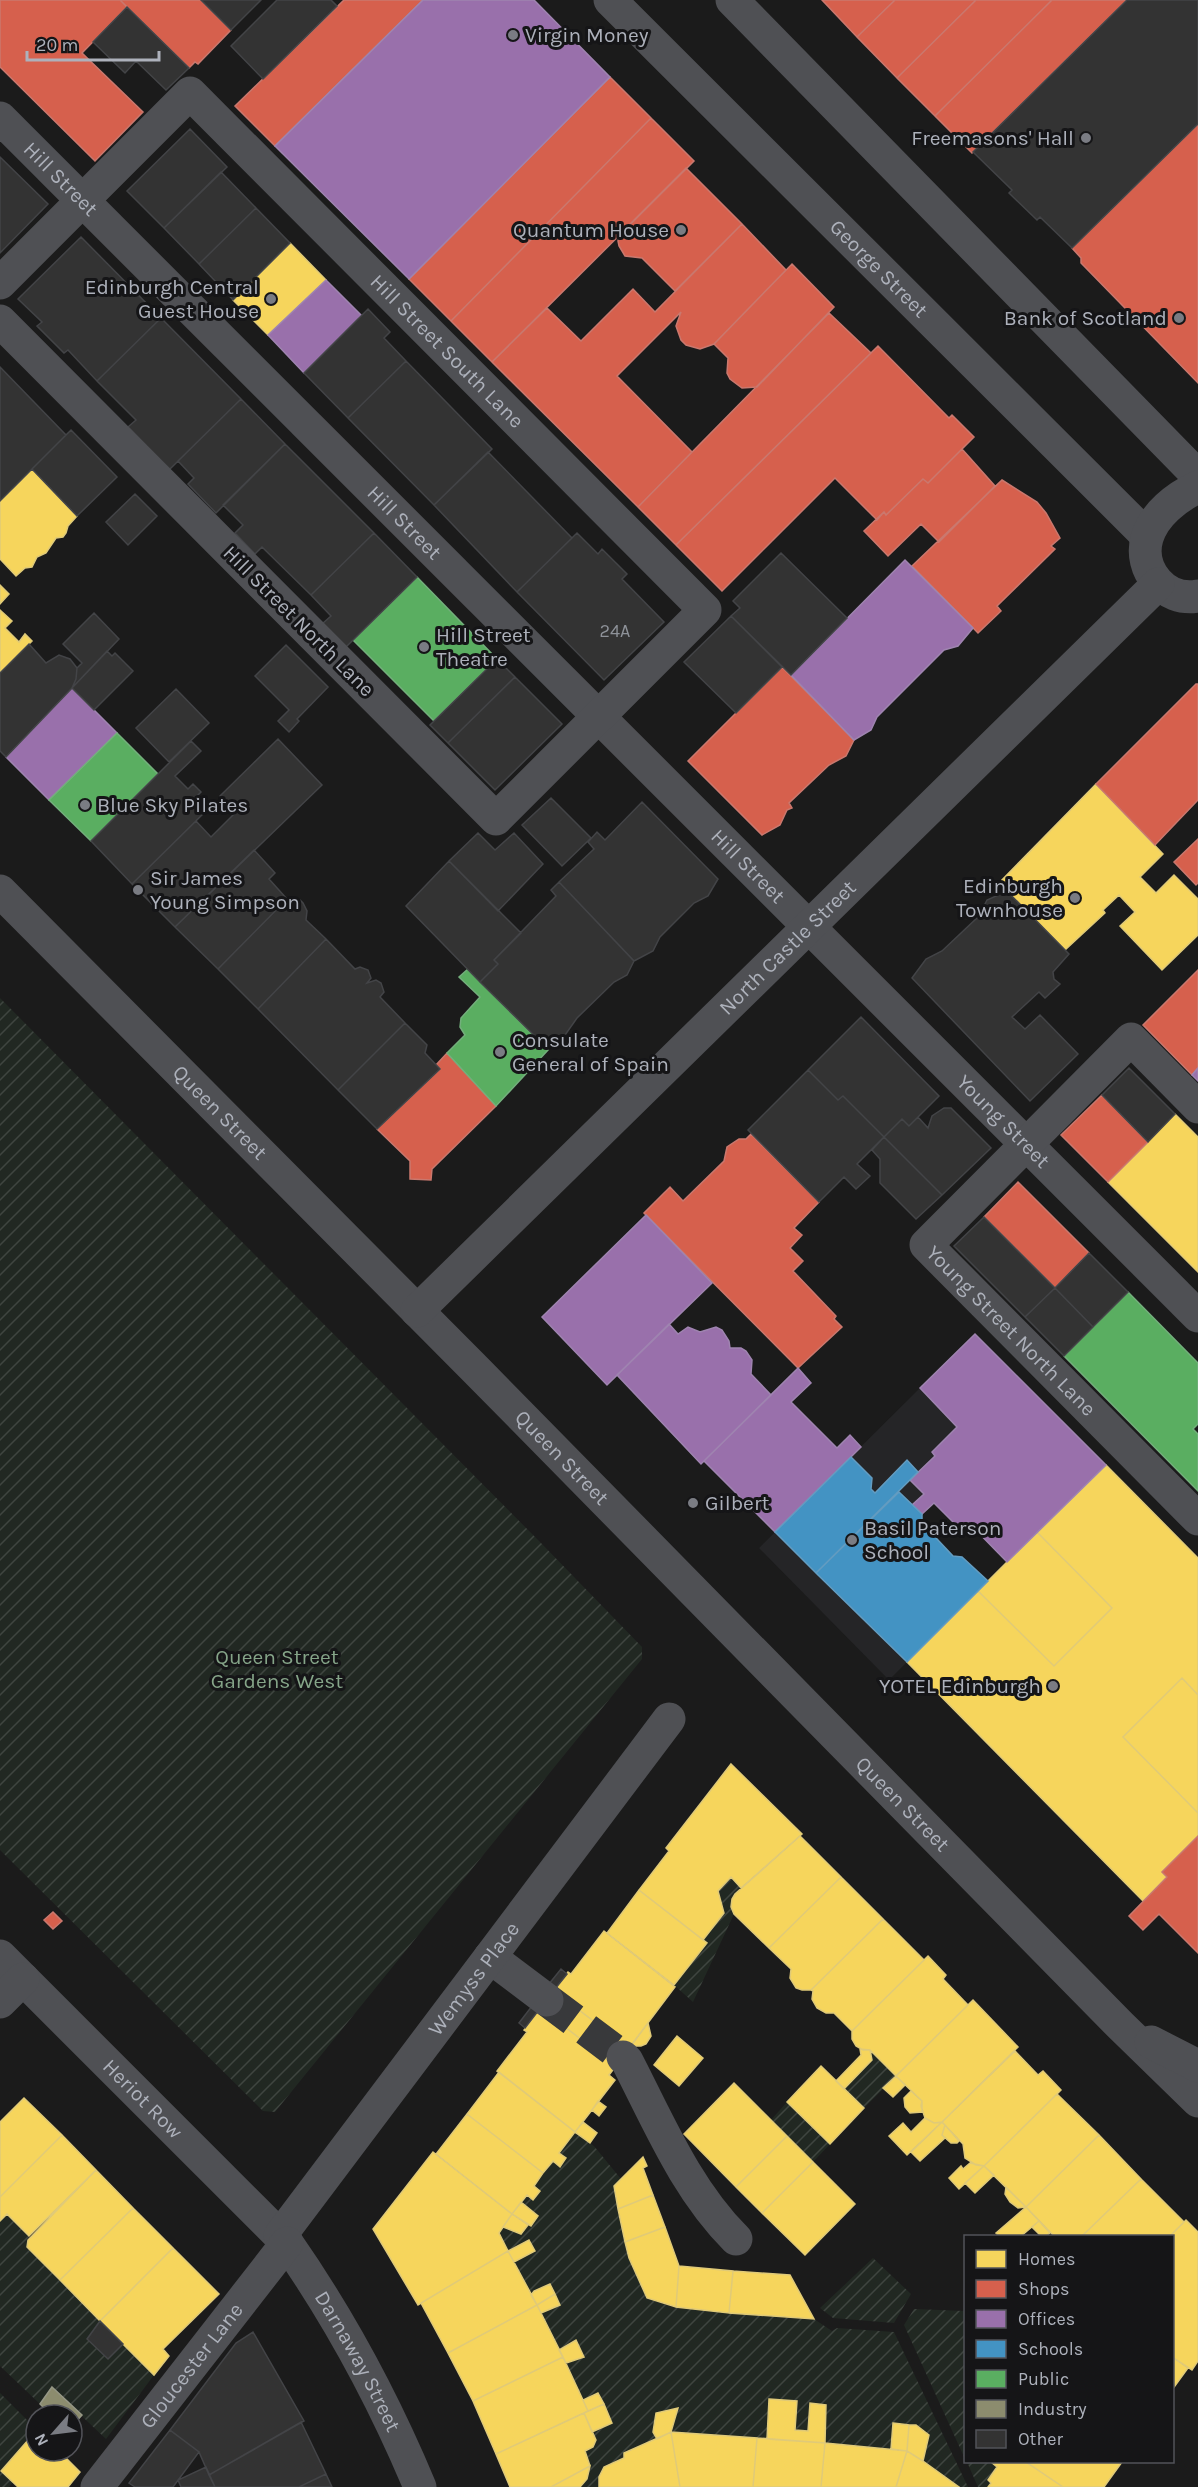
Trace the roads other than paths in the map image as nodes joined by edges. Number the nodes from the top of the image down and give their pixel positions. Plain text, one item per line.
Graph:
1 (610, 0) edge
2 (732, 0) edge
3 (0, 118) edge
4 (83, 200) junction
5 (0, 283) edge
6 (0, 321) edge
7 (1198, 476) edge
8 (1198, 487) edge
9 (1147, 536) junction
10 (1158, 584) junction
11 (1198, 596) edge
12 (598, 716) junction
13 (0, 891) edge
14 (809, 927) junction
15 (1198, 1107) edge
16 (1026, 1143) junction
17 (417, 1311) junction
18 (1198, 1316) edge
19 (1198, 1519) edge
20 (669, 1719) dead end
21 (0, 1956) edge
22 (490, 1957) junction
23 (11, 1991) edge
24 (547, 2000) tunnel mouth
25 (1120, 2025) junction
26 (622, 2057) tunnel mouth
27 (1198, 2066) edge
28 (1198, 2101) edge
29 (736, 2239) dead end
30 (283, 2240) junction
31 (97, 2487) edge
32 (420, 2487) edge

1 - 9 street, George Street
2 - 7 street
3 - 4 street, Hill Street
4 - 5 street
4 - 12 street, Hill Street
4 - 12 street, Hill Street South Lane
6 - 12 street, Hill Street North Lane
8 - 9 street
9 - 10 street
10 - 11 street
10 - 14 street, North Castle Street
12 - 14 street, Hill Street
13 - 17 street, Queen Street
14 - 16 street, Young Street
14 - 17 street, North Castle Street
15 - 16 street
16 - 18 street, Young Street
16 - 19 street, Young Street North Lane
17 - 25 street, Queen Street
20 - 22 street, Wemyss Place
21 - 23 street, Heriot Row
22 - 24 street
22 - 30 street, Wemyss Place
23 - 30 street, Heriot Row
25 - 27 street
25 - 28 street, Queen Street
26 - 29 street
30 - 31 street, Gloucester Lane
30 - 32 street, Darnaway Street

